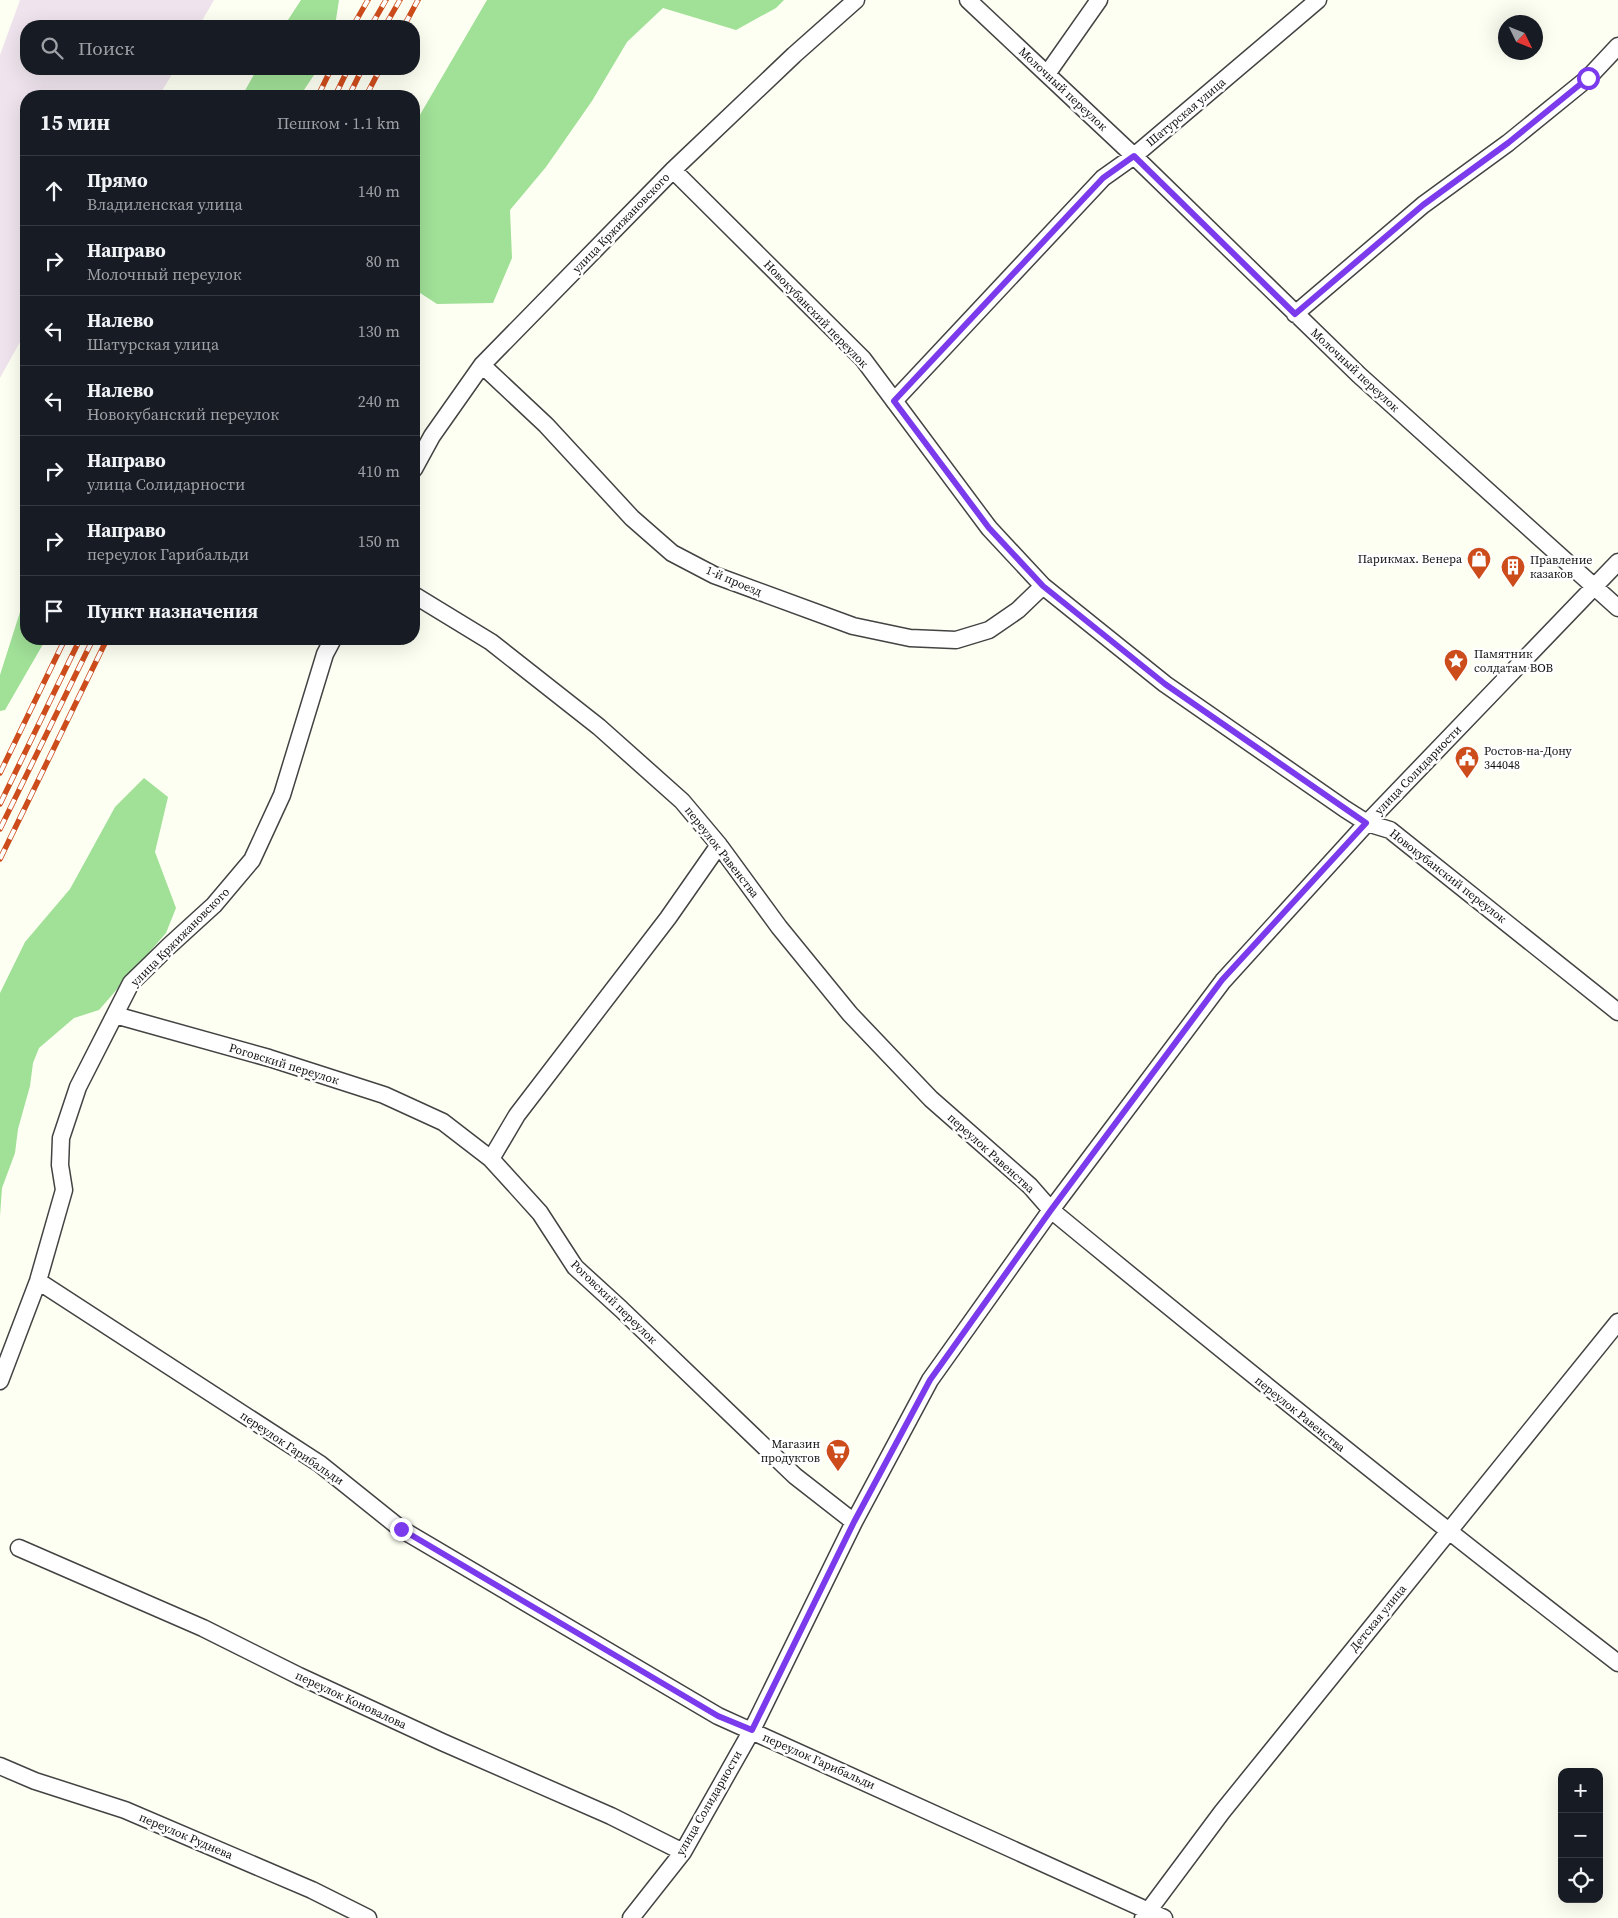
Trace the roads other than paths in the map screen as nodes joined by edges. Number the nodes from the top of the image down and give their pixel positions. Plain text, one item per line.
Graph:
1 (856, 0) edge
2 (968, 0) edge
3 (1100, 0) edge
4 (1318, 0) edge
5 (1618, 46) edge
6 (1047, 74) junction
7 (1134, 156) junction
8 (673, 170) junction
9 (1295, 314) junction
10 (482, 365) junction
11 (894, 401) junction
12 (420, 458) edge
13 (1618, 562) edge
14 (1043, 586) junction
15 (1594, 588) junction
16 (420, 599) edge
17 (1618, 608) edge
18 (329, 645) edge
19 (1366, 823) junction
20 (719, 845) junction
21 (1618, 1012) edge
22 (115, 1015) junction
23 (491, 1158) junction
24 (1051, 1210) junction
25 (38, 1281) junction
26 (1618, 1322) edge
27 (0, 1381) edge
28 (854, 1522) junction
29 (1448, 1532) junction
30 (19, 1548) dead end
31 (1618, 1663) edge
32 (752, 1730) junction
33 (0, 1766) edge
34 (683, 1852) junction
35 (1145, 1914) edge
36 (368, 1918) edge
37 (631, 1918) edge
38 (1164, 1918) edge

1 - 8 street, улица Кржижановского
2 - 6 street, Молочный переулок
3 - 6 street
4 - 7 street, Шатурская улица
5 - 9 street
6 - 7 street, Молочный переулок
7 - 9 street, Молочный переулок
7 - 11 street, Шатурская улица
8 - 10 street, улица Кржижановского
8 - 11 street, Новокубанский переулок
9 - 15 street, Молочный переулок
10 - 12 street, улица Кржижановского
10 - 14 street, 1-й проезд
11 - 14 street, Новокубанский переулок
13 - 15 street, улица Солидарности
14 - 19 street, Новокубанский переулок
15 - 17 street, Молочный переулок
15 - 19 street, улица Солидарности
16 - 20 street, переулок Равенства
18 - 22 street, улица Кржижановского
19 - 21 street, Новокубанский переулок
19 - 24 street, улица Солидарности
20 - 23 street
20 - 24 street, переулок Равенства
22 - 23 street, Роговский переулок
22 - 25 street, улица Кржижановского
23 - 28 street, Роговский переулок
24 - 28 street, улица Солидарности
24 - 29 street, переулок Равенства
25 - 27 street, улица Кржижановского
25 - 32 street, переулок Гарибальди
26 - 29 street, Детская улица
28 - 32 street, улица Солидарности
29 - 31 street, переулок Равенства
29 - 35 street, Детская улица
30 - 34 street, переулок Коновалова
32 - 34 street, улица Солидарности
32 - 35 street, переулок Гарибальди
33 - 36 street, переулок Руднева
34 - 37 street, улица Солидарности
35 - 38 street, переулок Гарибальди

